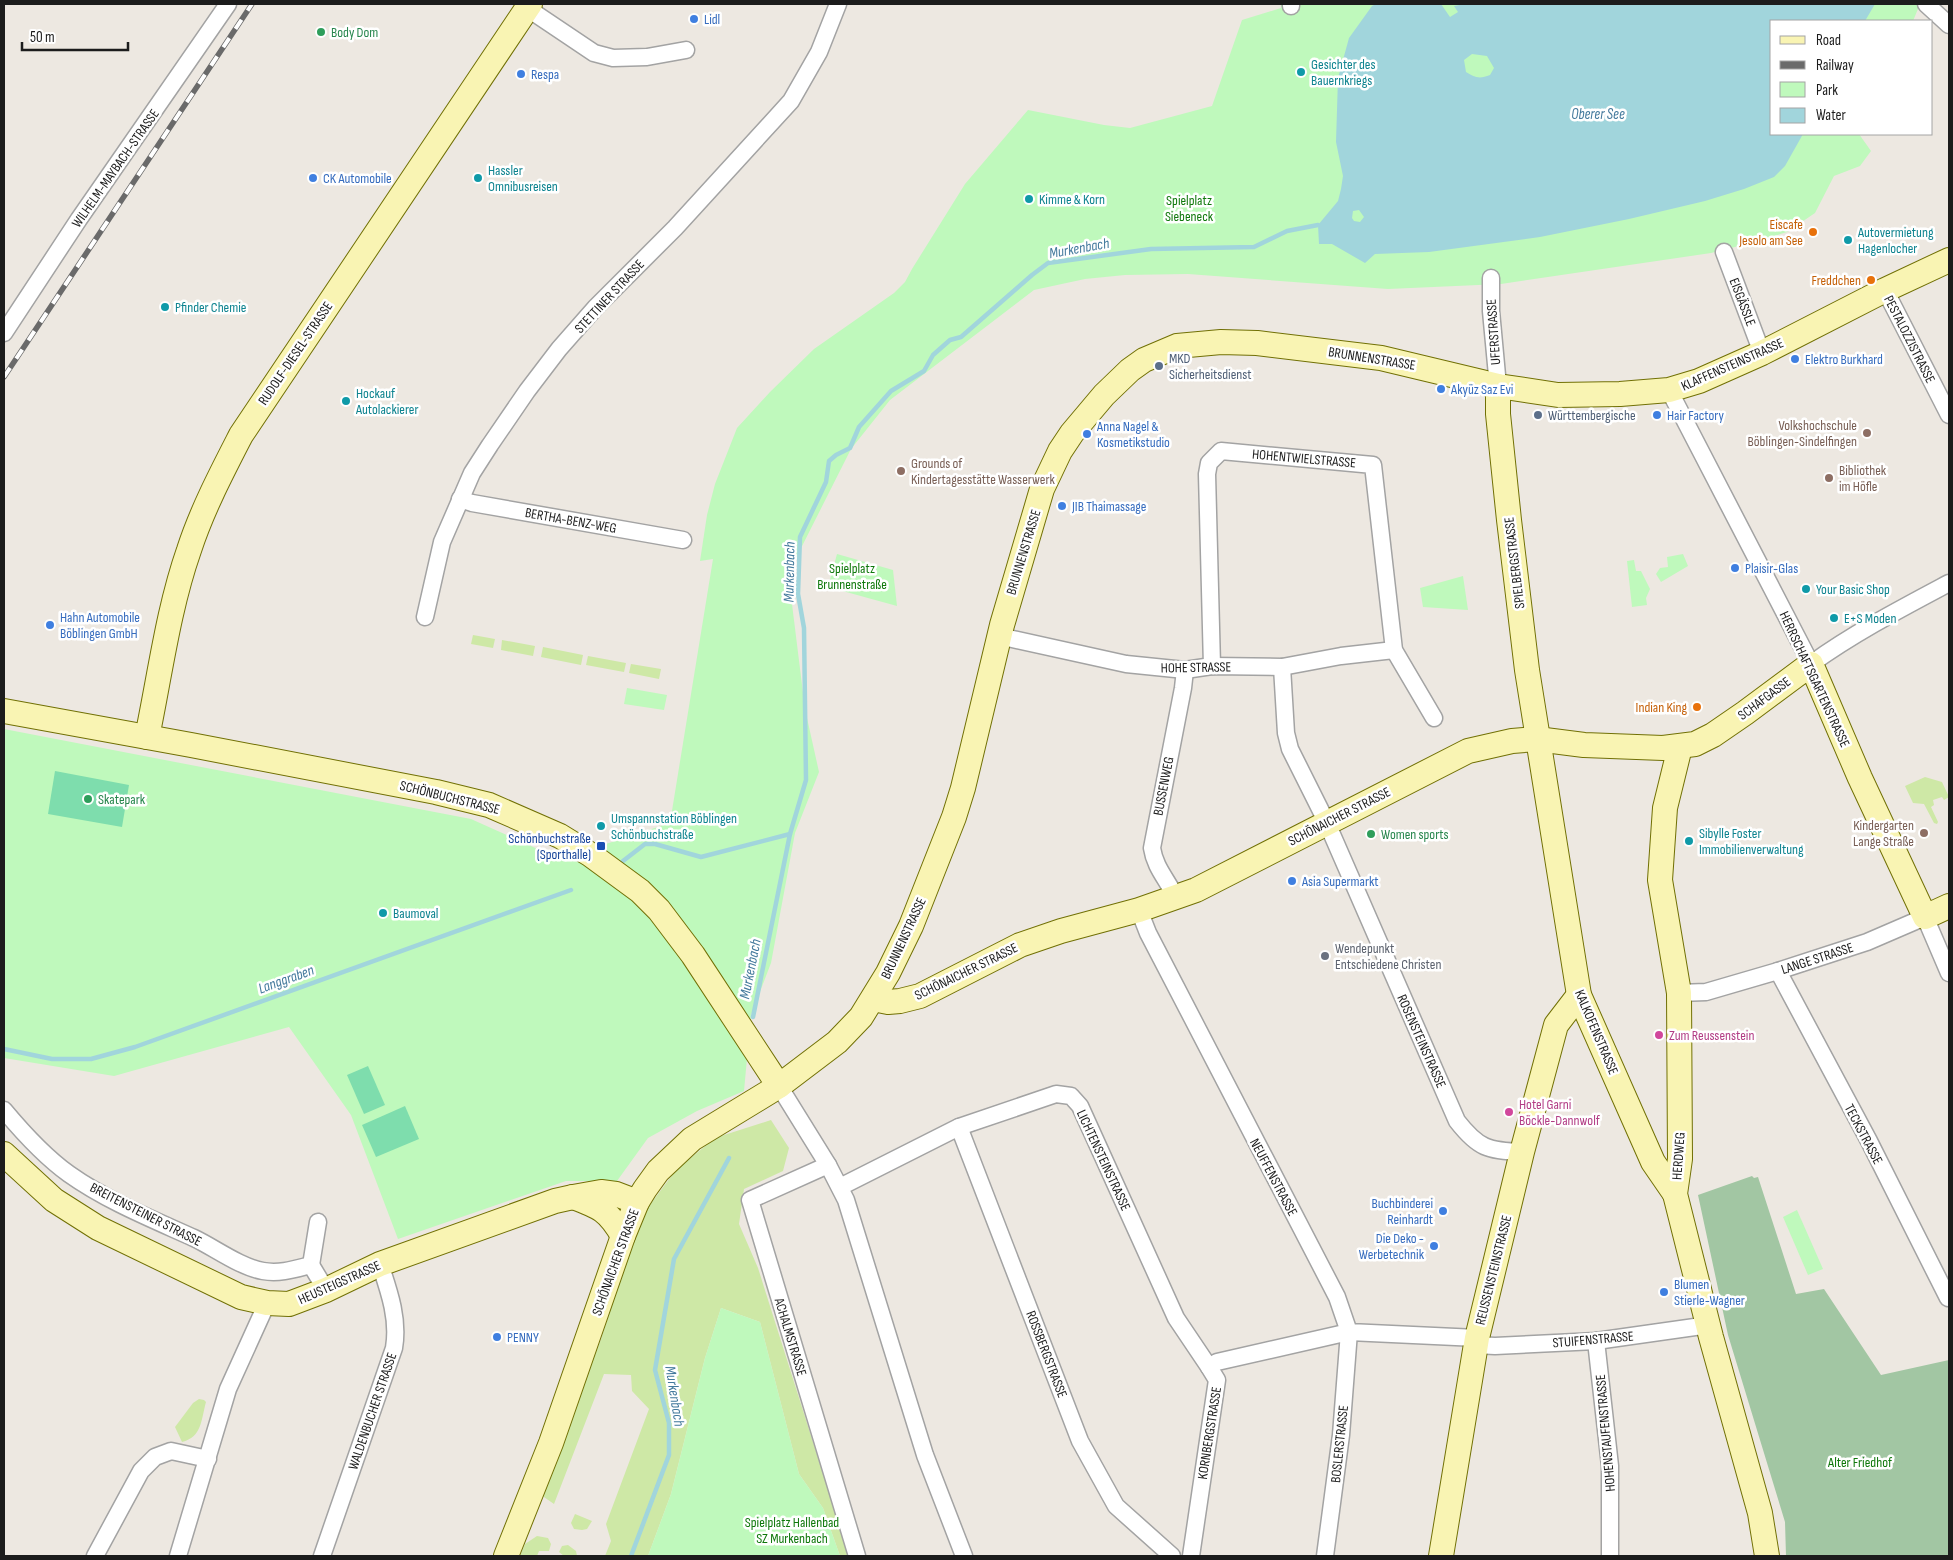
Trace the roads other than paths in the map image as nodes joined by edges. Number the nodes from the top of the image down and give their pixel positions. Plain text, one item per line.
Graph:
1 (228, 4) edge
2 (838, 4) edge
3 (1926, 4) edge
4 (529, 6) edge
5 (1949, 25) edge
6 (686, 50) dead end
7 (1724, 252) dead end
8 (1949, 260) edge
9 (1490, 278) dead end
10 (1885, 290) junction
11 (4, 333) edge
12 (1762, 352) junction
13 (1498, 386) junction
14 (1669, 390) junction
15 (1949, 415) edge
16 (460, 499) junction
17 (683, 540) dead end
18 (1949, 583) edge
19 (425, 617) dead end
20 (999, 636) junction
21 (1394, 650) junction
22 (1811, 664) junction
23 (1212, 666) junction
24 (1282, 667) junction
25 (1185, 670) junction
26 (4, 711) edge
27 (1434, 718) dead end
28 (147, 737) junction
29 (1538, 739) junction
30 (1584, 744) junction
31 (1680, 747) junction
32 (1547, 798) junction
33 (1327, 823) junction
34 (1176, 898) junction
35 (1949, 906) edge
36 (1139, 910) junction
37 (1925, 918) junction
38 (1778, 971) junction
39 (1949, 973) edge
40 (1679, 993) junction
41 (1580, 995) junction
42 (873, 999) junction
43 (779, 1086) junction
44 (4, 1110) edge
45 (959, 1127) junction
46 (1522, 1152) junction
47 (4, 1154) edge
48 (828, 1165) junction
49 (840, 1187) junction
50 (1675, 1194) junction
51 (573, 1197) junction
52 (637, 1202) junction
53 (318, 1222) dead end
54 (623, 1236) junction
55 (311, 1264) junction
56 (380, 1264) junction
57 (326, 1290) junction
58 (1949, 1299) edge
59 (267, 1303) junction
60 (1709, 1325) junction
61 (1349, 1332) junction
62 (1476, 1341) junction
63 (1596, 1341) junction
64 (1209, 1367) junction
65 (208, 1459) junction
66 (95, 1556) edge
67 (178, 1556) edge
68 (322, 1556) edge
69 (506, 1556) edge
70 (857, 1556) edge
71 (964, 1556) edge
72 (1172, 1556) edge
73 (1191, 1556) edge
74 (1325, 1556) edge
75 (1441, 1556) edge
76 (1610, 1556) edge
77 (1767, 1556) edge

1 - 11 street, WILHELM-MAYBACH-STRASSE
2 - 16 street, STETTINER STRASSE
3 - 5 street
4 - 6 street, RUDOLF-DIESEL-STRASSE
4 - 28 street, RUDOLF-DIESEL-STRASSE
7 - 12 street, EISGÄSSLE
8 - 10 street, KLAFFENSTEINSTRASSE
9 - 13 street, UFERSTRASSE
10 - 12 street, KLAFFENSTEINSTRASSE
10 - 15 street, PESTALOZZISTRASSE
12 - 14 street, KLAFFENSTEINSTRASSE
13 - 14 street, KLAFFENSTEINSTRASSE
13 - 20 street, BRUNNENSTRASSE
13 - 29 street, SPIELBERGSTRASSE
14 - 22 street, HERRSCHAFTSGARTENSTRASSE
16 - 17 street, BERTHA-BENZ-WEG
16 - 19 street, STETTINER STRASSE
18 - 22 street, SCHAFGASSE
20 - 25 street, HOHE STRASSE
20 - 42 street, BRUNNENSTRASSE
21 - 23 street, HOHENTWIELSTRASSE
21 - 24 street, HOHE STRASSE
21 - 27 street, HOHENTWIELSTRASSE
22 - 31 street, SCHAFGASSE
22 - 37 street, HERRSCHAFTSGARTENSTRASSE
23 - 24 street, HOHE STRASSE
23 - 25 street, HOHE STRASSE
24 - 33 street, ROSENSTEINSTRASSE
25 - 34 street, BUSSENWEG
26 - 28 street, SCHÖNBUCHSTRASSE
28 - 43 street, SCHÖNBUCHSTRASSE
29 - 30 street, SCHÖNAICHER STRASSE
29 - 32 street, KALKOFENSTRASSE
29 - 33 street, SCHÖNAICHER STRASSE
30 - 31 street, SCHÖNAICHER STRASSE
30 - 32 street, KALKOFENSTRASSE
31 - 40 street, HERDWEG
32 - 41 street, KALKOFENSTRASSE
33 - 34 street, SCHÖNAICHER STRASSE
33 - 46 street, ROSENSTEINSTRASSE
34 - 36 street, SCHÖNAICHER STRASSE
35 - 37 street, LANGE STRASSE
36 - 42 street, SCHÖNAICHER STRASSE
36 - 61 street, NEUFFENSTRASSE
37 - 38 street, LANGE STRASSE
37 - 39 street, HERRSCHAFTSGARTENSTRASSE
38 - 40 street, LANGE STRASSE
38 - 58 street, TECKSTRASSE
40 - 50 street, HERDWEG
41 - 46 street, REUSSENSTEINSTRASSE
41 - 50 street, KALKOFENSTRASSE
42 - 43 street, SCHÖNAICHER STRASSE
43 - 48 street
43 - 52 street, SCHÖNAICHER STRASSE
44 - 55 street, BREITENSTEINER STRASSE
45 - 49 street, LICHTENSTEINSTRASSE
45 - 64 street, LICHTENSTEINSTRASSE
45 - 72 street, ROSSBERGSTRASSE
46 - 62 street, REUSSENSTEINSTRASSE
47 - 59 street
48 - 49 street
48 - 70 street, ACHALMSTRASSE
49 - 71 street
50 - 60 street, HERDWEG
51 - 52 street, HEUSTEIGSTRASSE
51 - 54 street
51 - 56 street, HEUSTEIGSTRASSE
52 - 54 street, SCHÖNAICHER STRASSE
53 - 55 street
54 - 69 street, SCHÖNAICHER STRASSE
55 - 57 street
56 - 57 street, HEUSTEIGSTRASSE
56 - 68 street, WALDENBUCHER STRASSE
57 - 59 street, HEUSTEIGSTRASSE
59 - 65 street
60 - 63 street, STUIFENSTRASSE
60 - 77 street, HERDWEG
61 - 62 street
61 - 64 street, KORNBERGSTRASSE
61 - 74 street, BOSLERSTRASSE
62 - 63 street, STUIFENSTRASSE
62 - 75 street, REUSSENSTEINSTRASSE
63 - 76 street, HOHENSTAUFENSTRASSE
64 - 73 street, KORNBERGSTRASSE
65 - 66 street
65 - 67 street

